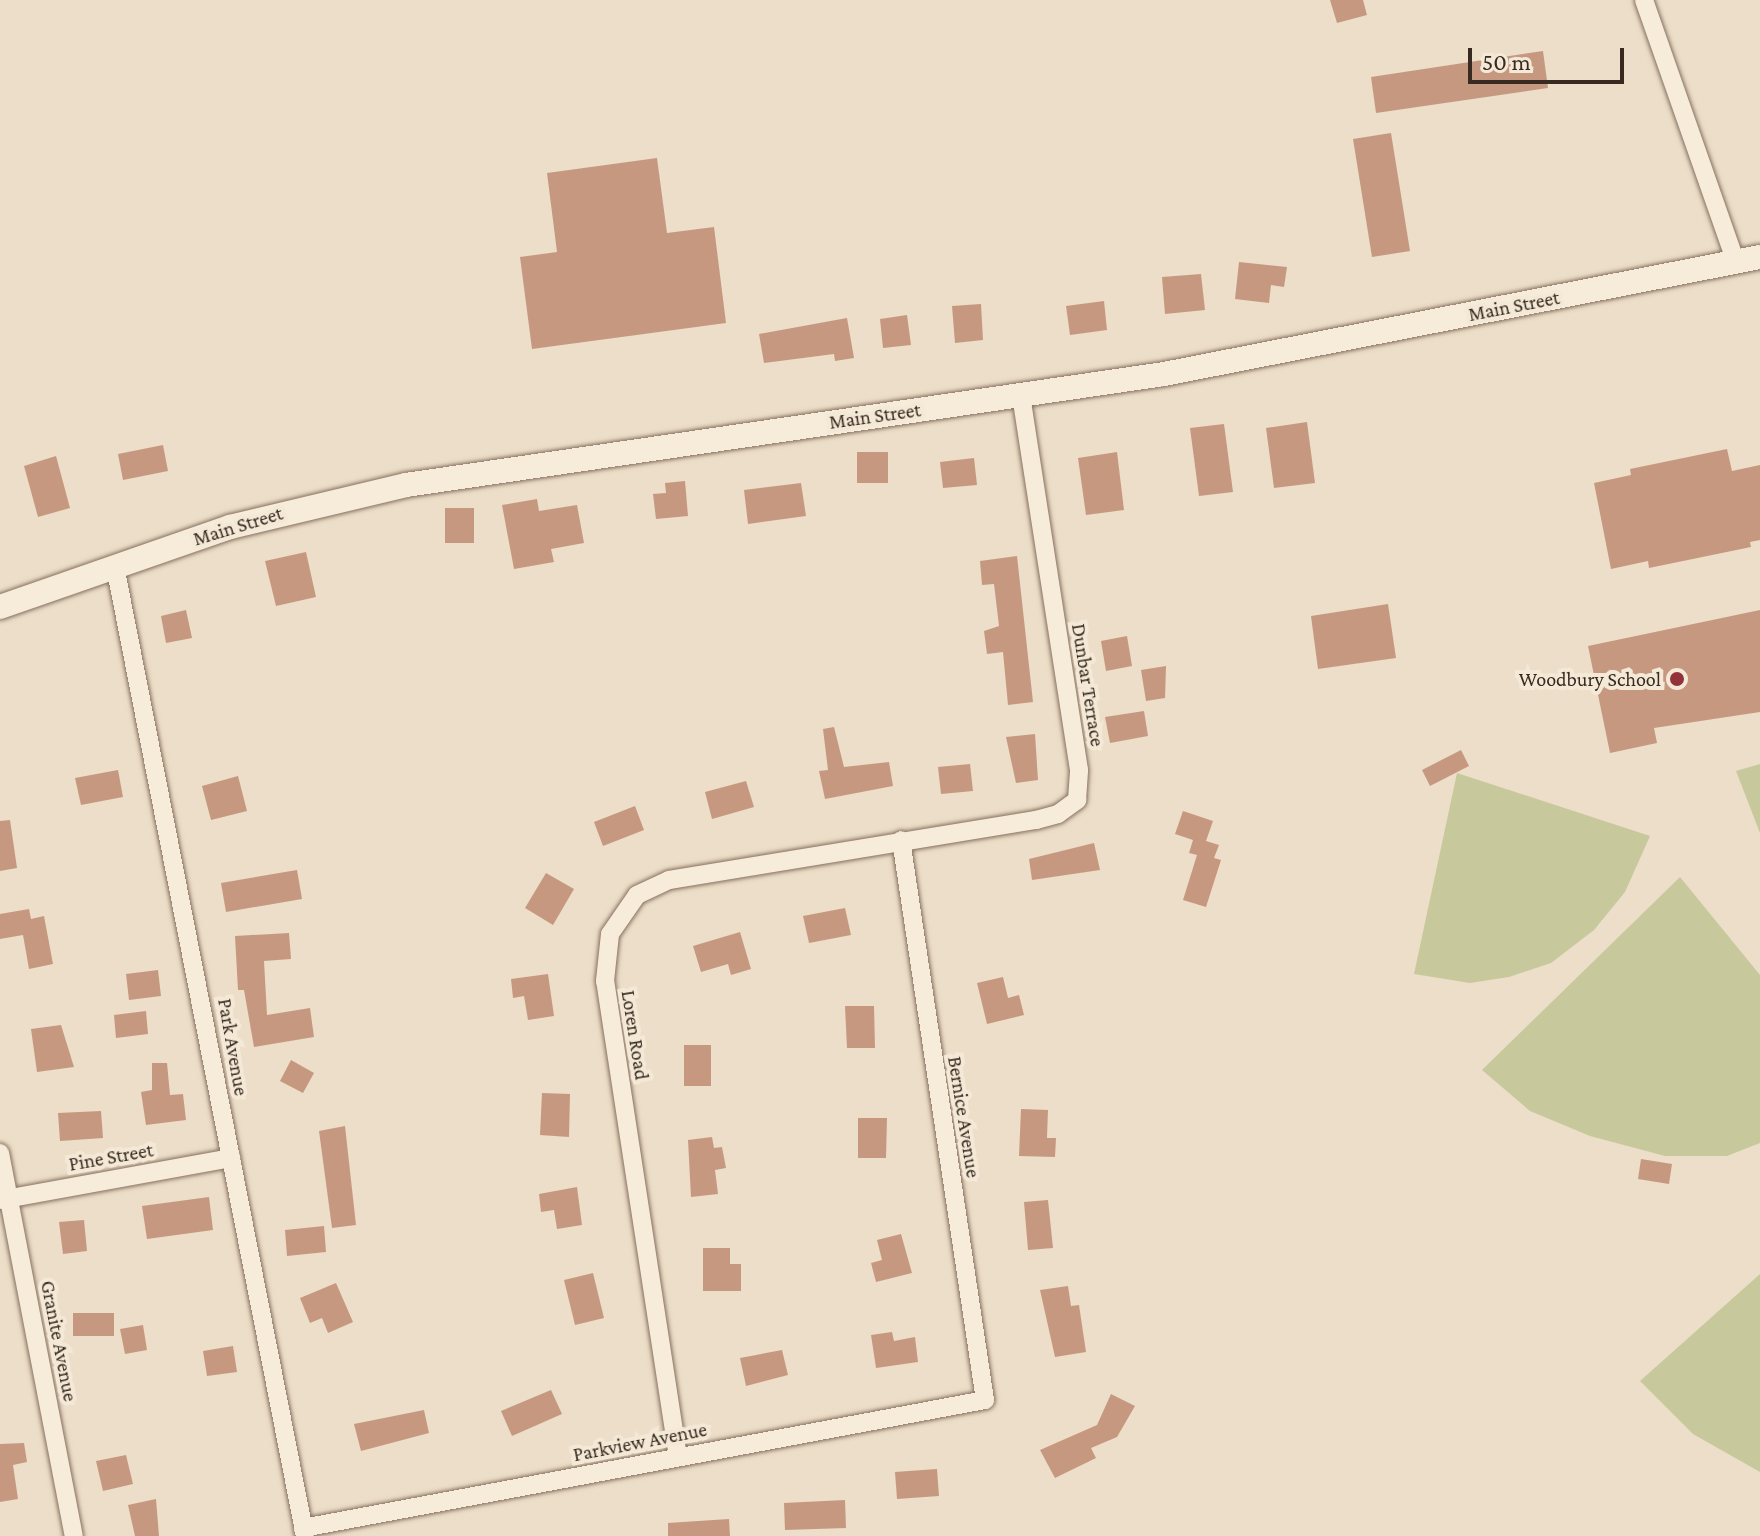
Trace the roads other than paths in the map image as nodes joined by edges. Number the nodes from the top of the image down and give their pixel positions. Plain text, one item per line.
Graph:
1 (1644, 0) edge
2 (1748, 260) edge
3 (1021, 396) junction
4 (115, 566) junction
5 (0, 607) edge
6 (901, 840) junction
7 (0, 1153) edge
8 (231, 1158) junction
9 (4, 1199) edge
10 (985, 1400) joint
11 (678, 1457) junction
12 (304, 1532) edge
13 (74, 1536) edge

1 - 2 street
2 - 3 main road, Main Street
3 - 4 main road, Main Street
3 - 6 street, Dunbar Terrace
4 - 5 main road, Main Street
4 - 8 street, Park Avenue
6 - 10 street, Bernice Avenue
6 - 11 street, Loren Road
7 - 9 street, Granite Avenue
8 - 9 street, Pine Street
8 - 12 street, Park Avenue
9 - 13 street, Granite Avenue
10 - 11 street, Parkview Avenue
11 - 12 street, Parkview Avenue

